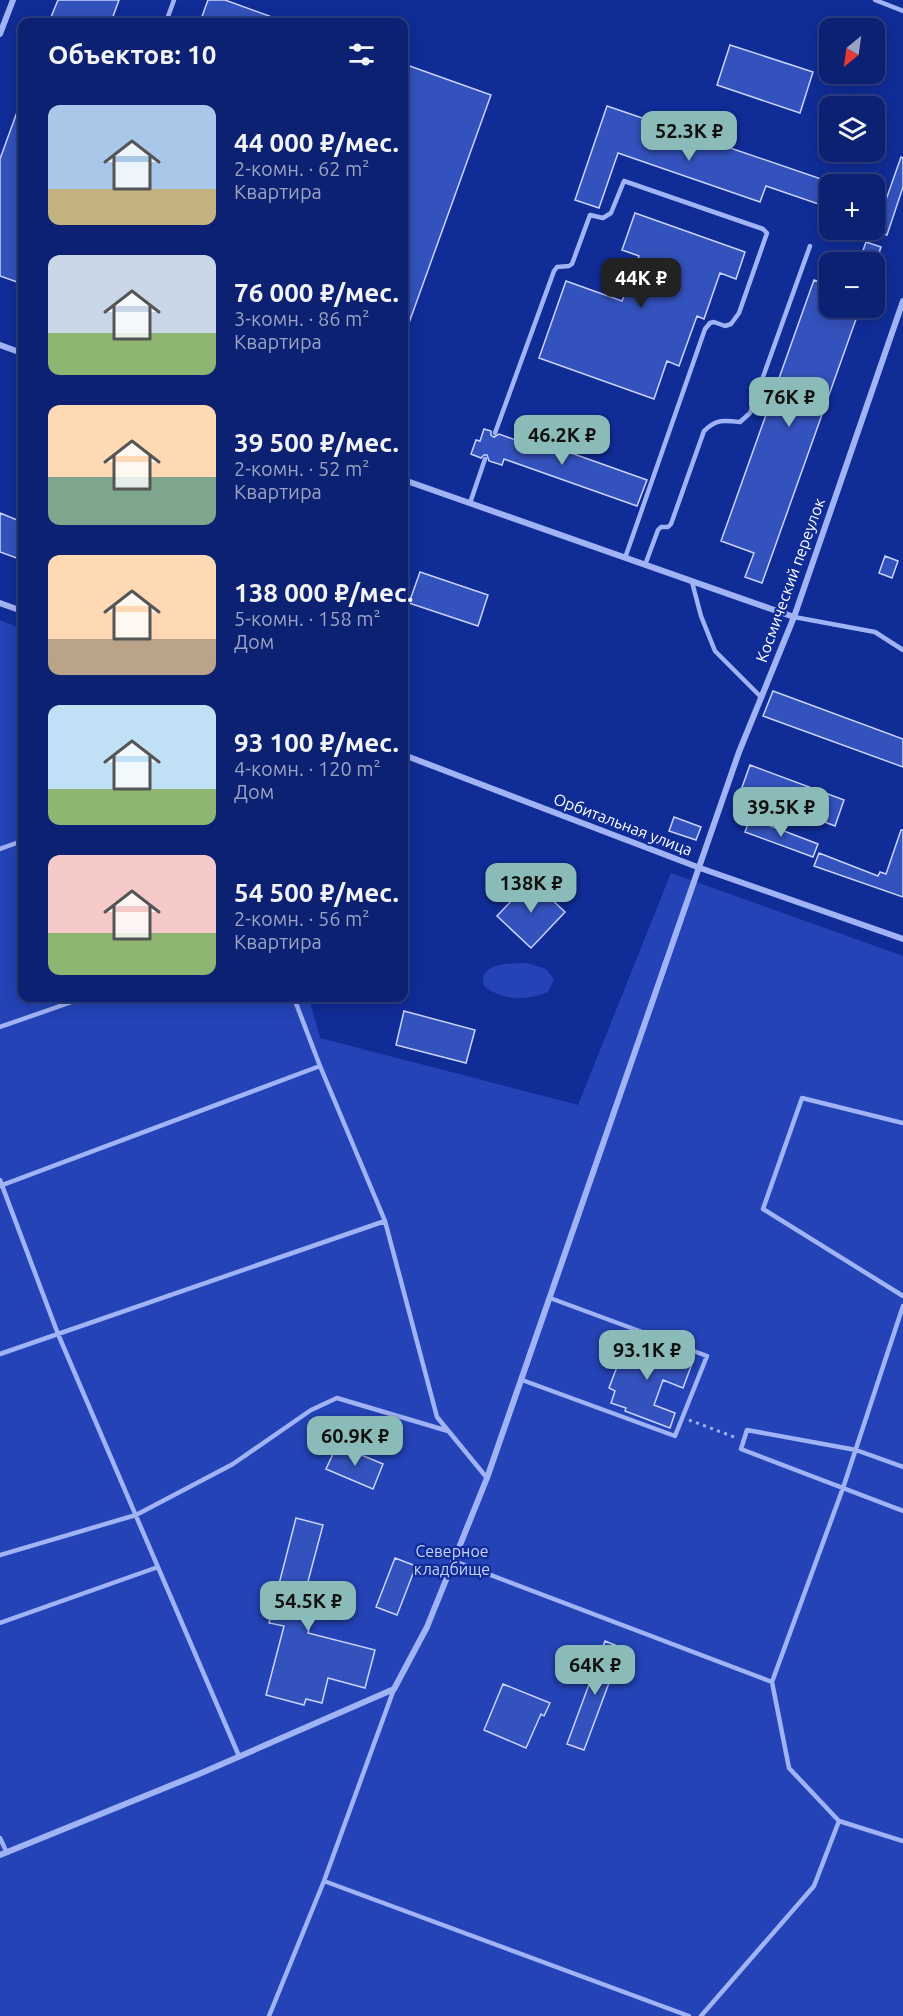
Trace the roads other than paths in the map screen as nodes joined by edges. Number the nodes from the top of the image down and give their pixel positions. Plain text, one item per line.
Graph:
1 (13, 0) edge
2 (174, 0) edge
3 (875, 0) edge
4 (903, 11) edge
5 (167, 18) edge
6 (0, 34) edge
7 (810, 246) dead end
8 (903, 301) edge
9 (0, 345) edge
10 (18, 351) edge
11 (495, 433) dead end
12 (485, 459) dead end
13 (408, 481) edge
14 (470, 503) junction
15 (625, 558) junction
16 (645, 565) junction
17 (692, 582) junction
18 (0, 603) edge
19 (18, 610) edge
20 (794, 617) junction
21 (903, 650) edge
22 (761, 698) junction
23 (408, 757) edge
24 (18, 842) edge
25 (0, 849) edge
26 (700, 868) junction
27 (903, 939) edge
28 (71, 1002) edge
29 (296, 1002) edge
30 (0, 1027) edge
31 (320, 1066) junction
32 (903, 1123) edge
33 (1, 1184) edge
34 (385, 1221) junction
35 (903, 1296) edge
36 (550, 1298) junction
37 (903, 1306) edge
38 (58, 1334) junction
39 (0, 1354) edge
40 (522, 1380) junction
41 (448, 1431) junction
42 (856, 1450) junction
43 (903, 1467) edge
44 (487, 1478) junction
45 (843, 1488) junction
46 (903, 1511) edge
47 (136, 1515) junction
48 (0, 1556) edge
49 (454, 1561) junction
50 (158, 1567) junction
51 (0, 1623) edge
52 (772, 1682) junction
53 (394, 1689) junction
54 (239, 1756) junction
55 (839, 1821) junction
56 (0, 1838) edge
57 (903, 1841) edge
58 (4, 1854) edge
59 (324, 1881) junction
60 (269, 2016) edge
61 (689, 2016) edge
62 (701, 2016) edge

1 - 6 street
2 - 5 lane
3 - 4 lane
7 - 16 lane
8 - 20 street, Космический переулок
9 - 10 street
11 - 15 lane
12 - 14 lane
13 - 14 street
14 - 15 street
15 - 16 street
16 - 17 street
17 - 20 street
17 - 22 lane
18 - 19 street
20 - 21 lane
20 - 22 street, Космический переулок
22 - 26 street, Космический переулок
23 - 26 street, Орбитальная улица
24 - 25 lane
26 - 27 street, Орбитальная улица
26 - 36 street, Космический переулок
28 - 30 lane
29 - 31 lane
31 - 33 lane
31 - 34 lane
32 - 35 lane
33 - 38 lane
34 - 38 lane
34 - 41 lane
36 - 40 street, Космический переулок
36 - 40 lane
37 - 42 lane
38 - 39 lane
38 - 47 lane
40 - 44 street, Космический переулок
41 - 44 lane
41 - 47 lane
42 - 43 lane
42 - 45 lane
42 - 45 lane
44 - 49 street, Космический переулок
45 - 46 lane
45 - 52 lane
47 - 48 lane
47 - 50 lane
49 - 52 lane
49 - 53 street, Космический переулок
50 - 51 lane
50 - 54 lane
52 - 55 lane
53 - 54 street
53 - 59 lane
54 - 58 street
55 - 57 lane
55 - 62 lane
56 - 58 lane
59 - 60 lane
59 - 61 lane

